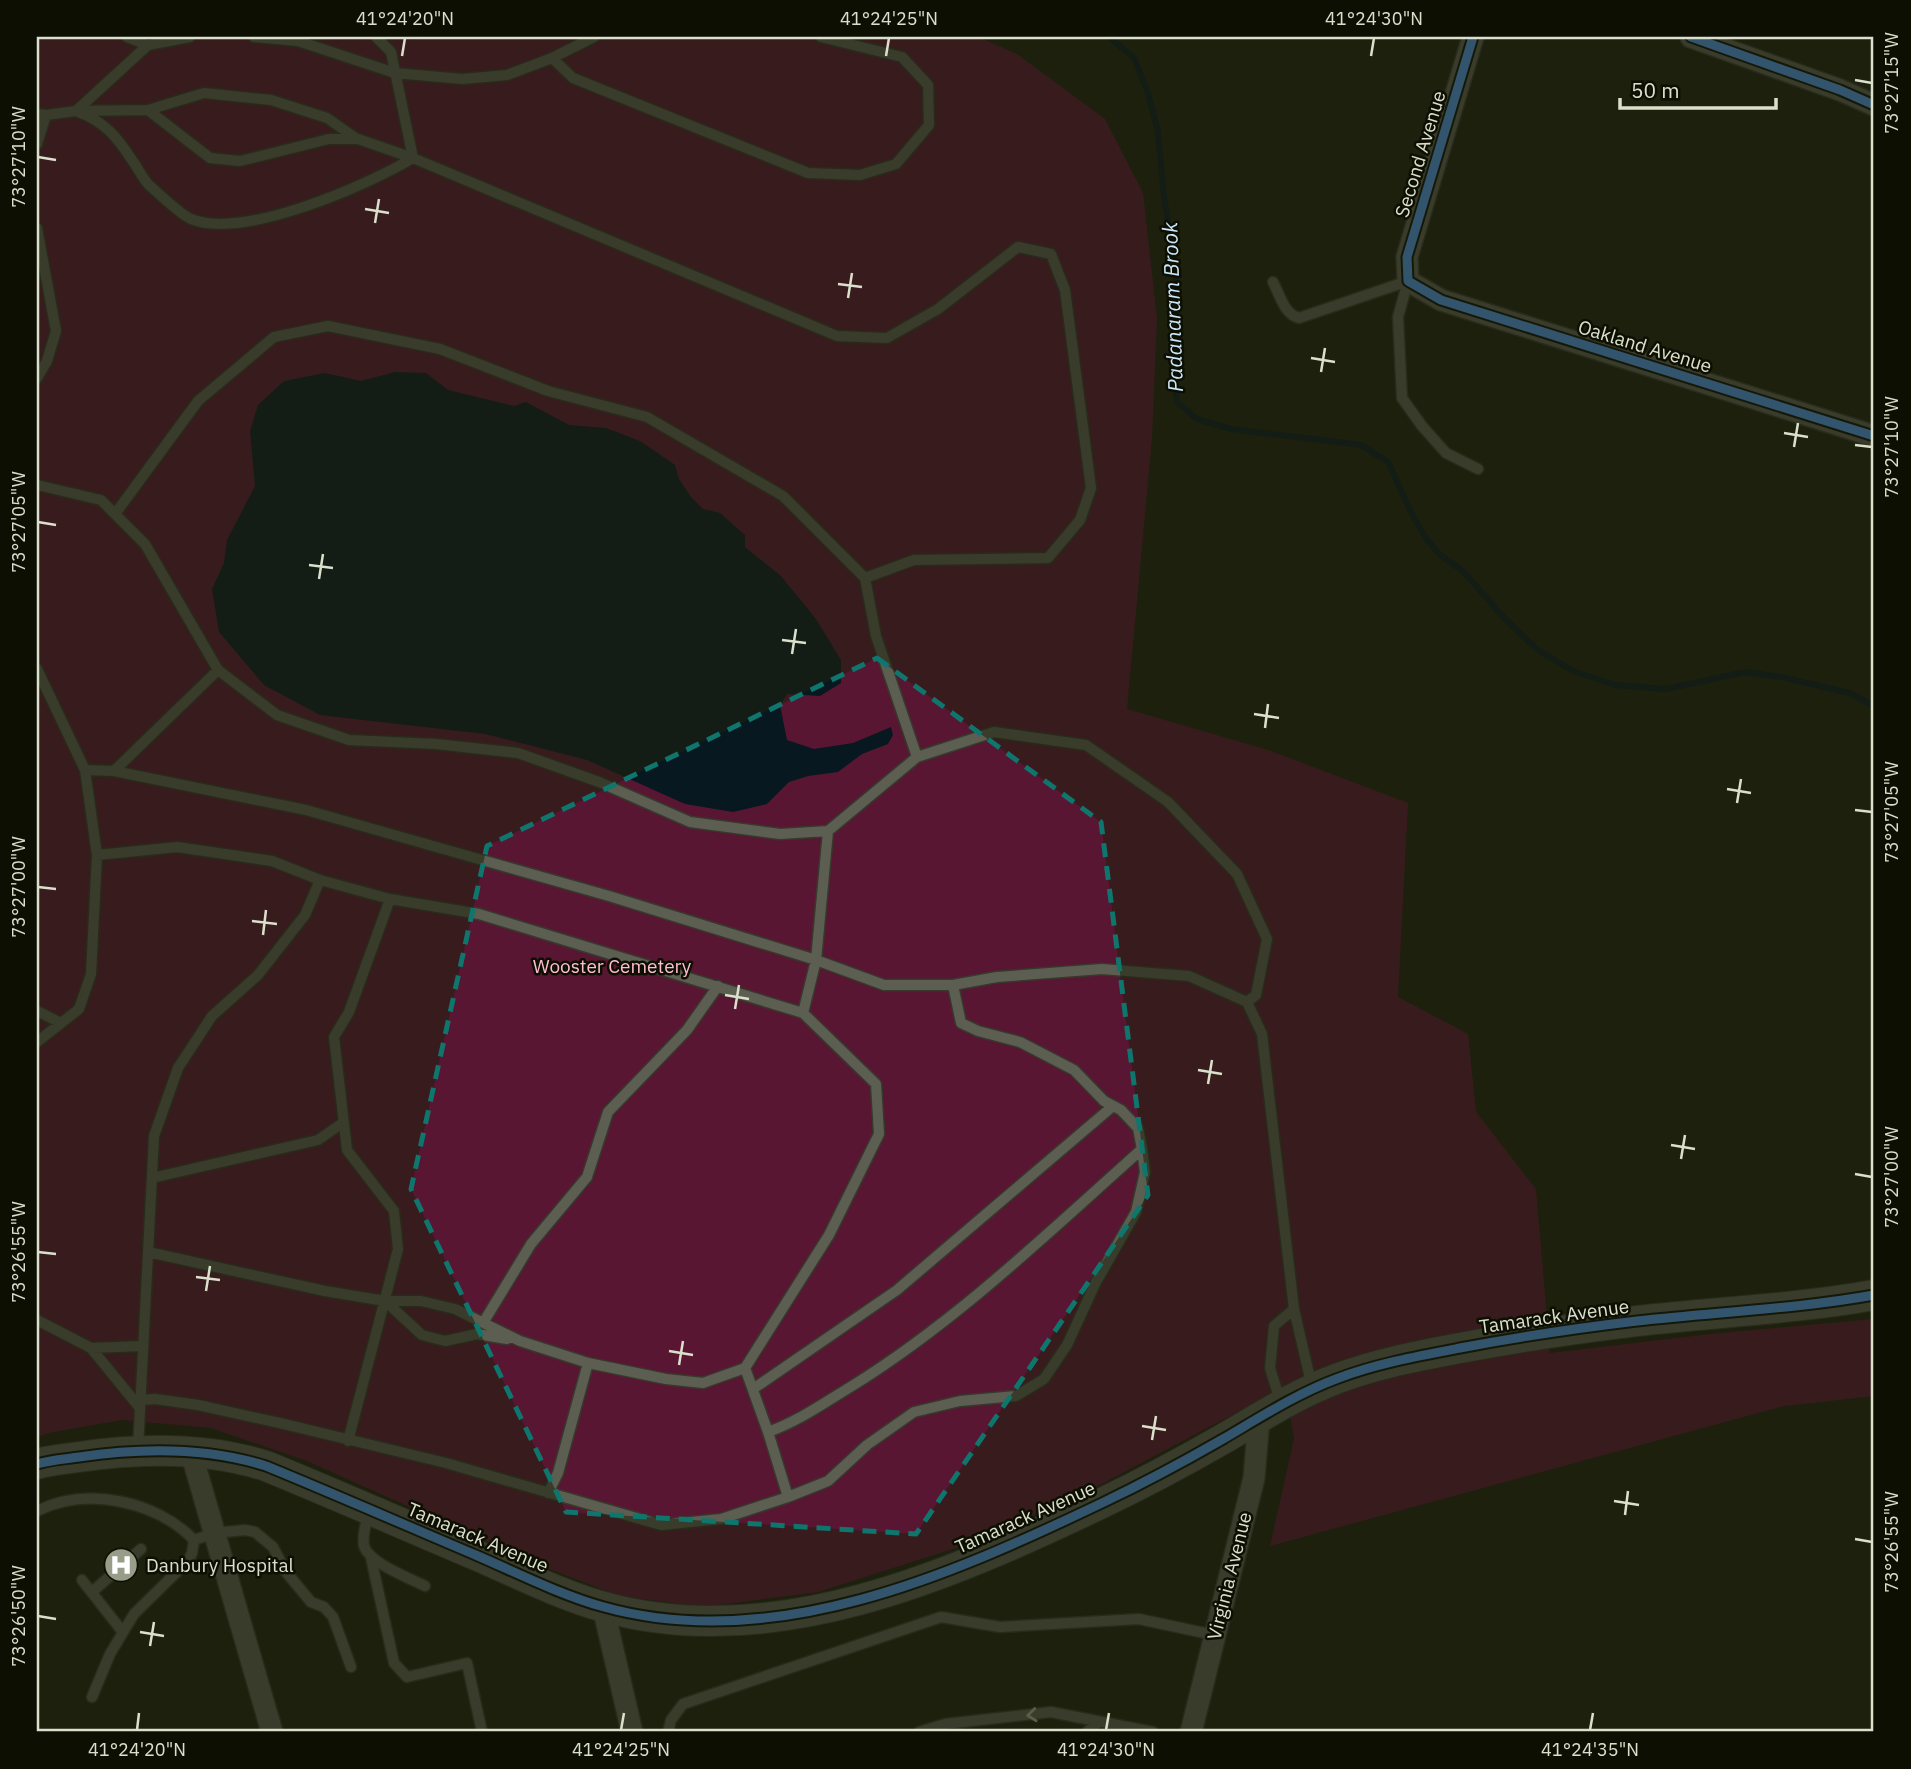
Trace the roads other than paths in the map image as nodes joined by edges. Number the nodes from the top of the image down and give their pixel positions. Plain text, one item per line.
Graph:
1 (127, 37) edge
2 (190, 37) edge
3 (254, 37) edge
4 (376, 37) edge
5 (594, 37) edge
6 (821, 37) edge
7 (1473, 37) edge
8 (1691, 37) edge
9 (148, 45) junction
10 (552, 58) junction
11 (395, 73) junction
12 (1874, 105) edge
13 (148, 110) junction
14 (76, 111) junction
15 (42, 114) edge
16 (358, 139) junction
17 (37, 144) edge
18 (413, 158) junction
19 (37, 228) edge
20 (1408, 281) junction
21 (1273, 282) dead end
22 (37, 378) edge
23 (1874, 436) edge
24 (1478, 469) dead end
25 (37, 485) edge
26 (114, 514) junction
27 (865, 578) junction
28 (37, 668) edge
29 (218, 670) junction
30 (917, 757) junction
31 (85, 770) junction
32 (114, 771) junction
33 (828, 831) junction
34 (97, 855) junction
35 (320, 880) junction
36 (390, 899) junction
37 (816, 960) junction
38 (953, 985) junction
39 (718, 986) junction
40 (1247, 1002) junction
41 (37, 1012) edge
42 (803, 1013) junction
43 (61, 1023) junction
44 (37, 1042) edge
45 (1112, 1106) junction
46 (344, 1122) junction
47 (1142, 1149) junction
48 (152, 1178) junction
49 (148, 1252) junction
50 (1874, 1295) edge
51 (385, 1301) junction
52 (1294, 1309) junction
53 (37, 1320) edge
54 (482, 1323) junction
55 (520, 1342) junction
56 (144, 1346) junction
57 (91, 1348) junction
58 (588, 1363) junction
59 (746, 1368) junction
60 (753, 1389) junction
61 (1313, 1389) junction
62 (141, 1404) junction
63 (1270, 1411) junction
64 (768, 1432) junction
65 (348, 1441) junction
66 (138, 1452) junction
67 (191, 1452) junction
68 (37, 1464) edge
69 (548, 1493) junction
70 (788, 1497) junction
71 (369, 1509) junction
72 (37, 1511) edge
73 (215, 1533) junction
74 (194, 1540) junction
75 (141, 1549) dead end
76 (371, 1558) junction
77 (82, 1580) dead end
78 (425, 1586) dead end
79 (92, 1592) junction
80 (603, 1607) junction
81 (122, 1631) junction
82 (1214, 1635) junction
83 (351, 1667) dead end
84 (92, 1697) dead end
85 (1099, 1722) junction
86 (272, 1732) edge
87 (482, 1732) edge
88 (632, 1732) edge
89 (668, 1732) edge
90 (919, 1732) edge
91 (1087, 1732) edge
92 (1153, 1732) edge
93 (1191, 1732) edge

1 - 9 lane
2 - 9 lane
3 - 11 lane
4 - 11 lane
5 - 10 lane
6 - 10 lane
7 - 20 street, Second Avenue
8 - 12 street
9 - 14 lane
10 - 11 lane
11 - 18 lane
13 - 14 lane
13 - 16 lane
13 - 16 lane
14 - 15 lane
14 - 18 lane
15 - 17 lane
16 - 18 lane
18 - 27 lane
19 - 22 lane
20 - 21 lane
20 - 23 street, Oakland Avenue
20 - 24 lane
25 - 26 lane
26 - 27 lane
26 - 29 lane
27 - 30 lane
28 - 31 lane
29 - 32 lane
29 - 33 lane
30 - 33 lane
30 - 40 lane
31 - 32 lane
31 - 34 lane
32 - 37 lane
33 - 37 lane
34 - 35 lane
34 - 43 lane
35 - 36 lane
35 - 48 lane
36 - 39 lane
36 - 46 lane
37 - 38 lane
37 - 42 lane
38 - 40 lane
38 - 45 lane
39 - 42 lane
39 - 54 lane
40 - 52 lane
41 - 43 lane
42 - 59 lane
43 - 44 lane
45 - 47 lane
45 - 60 lane
46 - 48 lane
46 - 51 lane
47 - 64 lane
47 - 70 lane
48 - 49 lane
49 - 51 lane
49 - 56 lane
50 - 61 street, Tamarack Avenue
51 - 54 lane
51 - 55 lane
51 - 65 lane
52 - 61 lane
52 - 63 lane
53 - 57 lane
54 - 55 lane
55 - 58 lane
56 - 57 lane
56 - 62 lane
57 - 62 lane
58 - 59 lane
58 - 69 lane
59 - 60 lane
60 - 64 lane
61 - 63 street, Tamarack Avenue
62 - 65 lane
62 - 66 lane
63 - 80 street, Tamarack Avenue
63 - 82 street, Virginia Avenue
64 - 70 lane
65 - 69 lane
66 - 67 street, Tamarack Avenue
66 - 68 street, Tamarack Avenue
67 - 71 street, Tamarack Avenue
67 - 73 street
69 - 70 lane
71 - 76 lane
71 - 80 street, Tamarack Avenue
72 - 74 lane
73 - 74 lane
73 - 83 lane
73 - 86 street
74 - 81 lane
75 - 79 lane
76 - 78 lane
76 - 87 lane
77 - 79 lane
79 - 81 lane
80 - 88 street
81 - 84 lane
82 - 89 lane
82 - 93 street, Virginia Avenue
85 -> 90 lane
85 - 91 lane
85 - 92 lane

